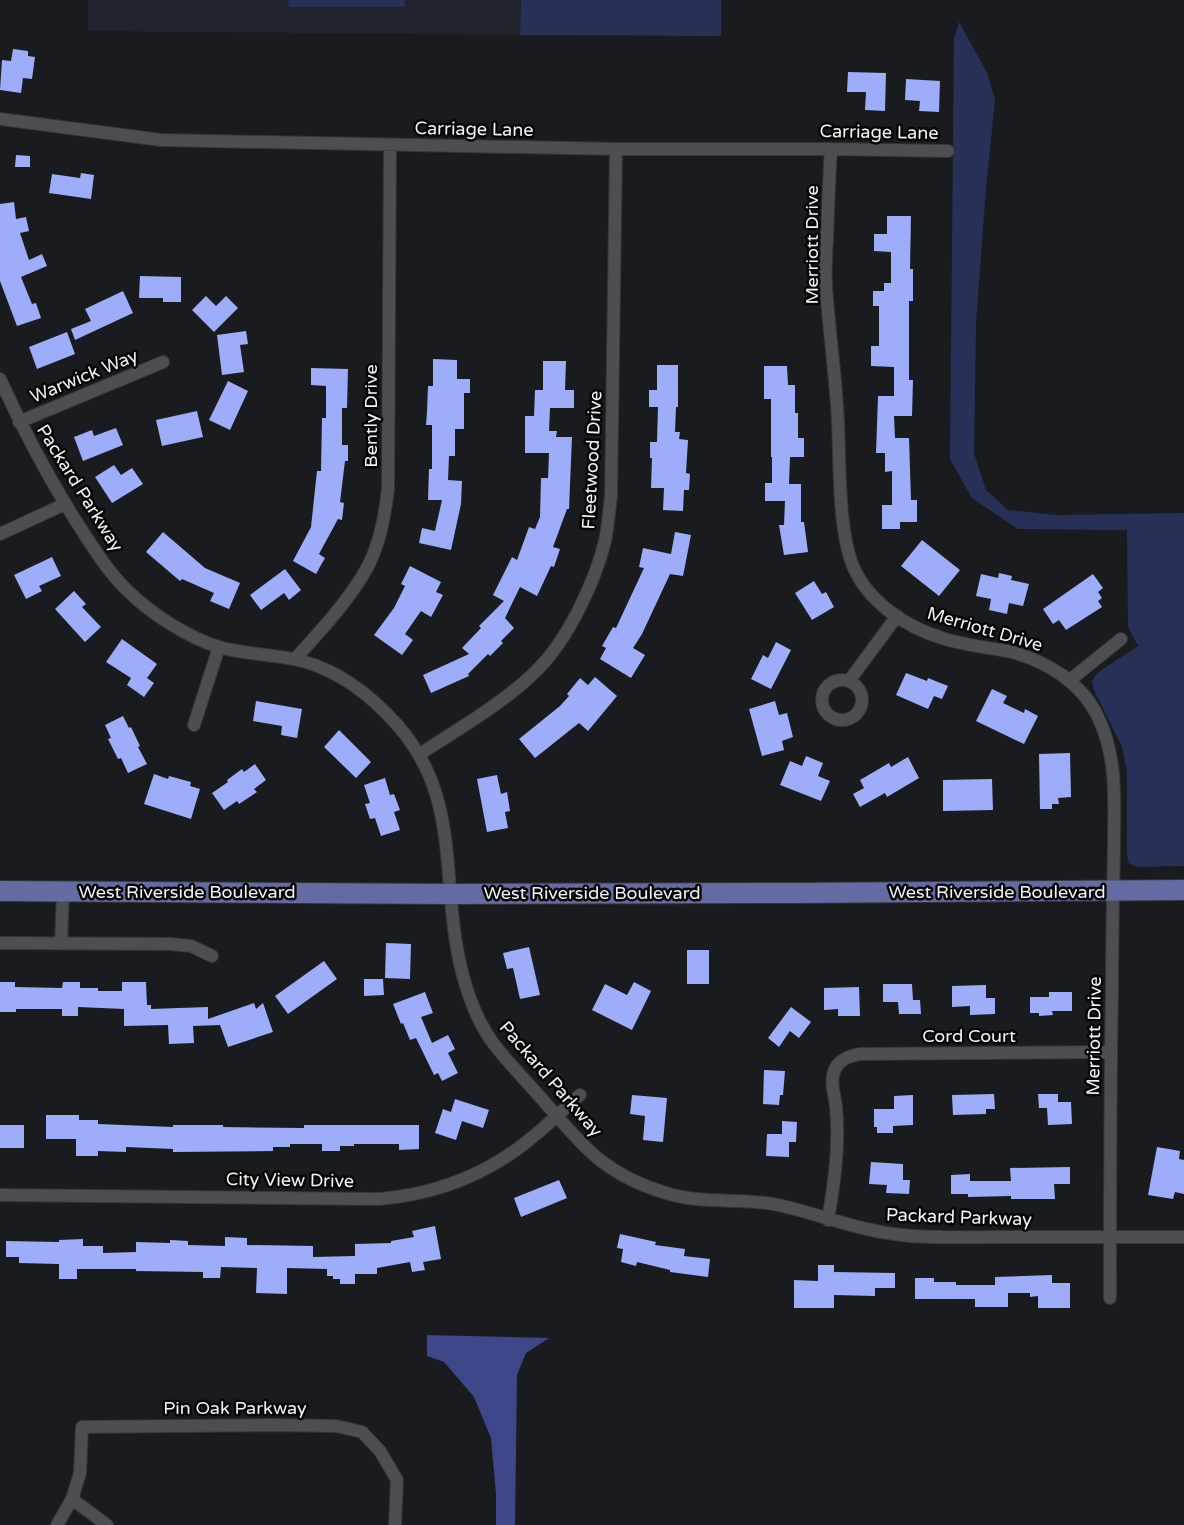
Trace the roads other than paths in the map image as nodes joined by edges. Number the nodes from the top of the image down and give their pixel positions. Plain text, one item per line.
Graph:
1 (0, 119) edge
2 (390, 145) junction
3 (616, 149) junction
4 (831, 149) junction
5 (948, 151) dead end
6 (162, 362) dead end
7 (0, 379) edge
8 (19, 422) junction
9 (65, 504) junction
10 (0, 534) edge
11 (897, 616) junction
12 (1121, 639) dead end
13 (219, 647) junction
14 (295, 659) junction
15 (1070, 680) junction
16 (849, 681) dead end
17 (194, 725) dead end
18 (420, 754) junction
19 (0, 890) edge
20 (1184, 890) edge
21 (63, 891) junction
22 (1114, 891) junction
23 (450, 894) junction
24 (0, 943) edge
25 (62, 944) junction
26 (212, 956) dead end
27 (1110, 1052) junction
28 (580, 1095) dead end
29 (556, 1116) junction
30 (0, 1195) edge
31 (828, 1220) junction
32 (1110, 1237) junction
33 (1184, 1238) edge
34 (1110, 1298) dead end
35 (72, 1499) junction
36 (57, 1525) edge
37 (107, 1525) edge
38 (395, 1525) edge

1 - 2 street, Carriage Lane
2 - 3 street, Carriage Lane
2 - 14 street, Bently Drive
3 - 4 street, Carriage Lane
3 - 18 street, Fleetwood Drive
4 - 5 street, Carriage Lane
4 - 11 street, Merriott Drive
6 - 8 street, Warwick Way
7 - 8 street, Packard Parkway
8 - 9 street, Packard Parkway
9 - 10 street
9 - 13 street, Packard Parkway
11 - 15 street, Merriott Drive
11 - 16 street
12 - 15 street
13 - 14 street, Packard Parkway
13 - 17 street
14 - 18 street, Packard Parkway
15 - 22 street, Merriott Drive
18 - 23 street, Packard Parkway
19 - 21 main road, West Riverside Boulevard
20 - 22 main road, West Riverside Boulevard
21 - 23 main road, West Riverside Boulevard
21 - 25 street
22 - 23 main road, West Riverside Boulevard
22 - 27 street, Merriott Drive
23 - 29 street, Packard Parkway
24 - 25 street
25 - 26 street
27 - 31 street, Cord Court
27 - 32 street, Merriott Drive
28 - 29 street, City View Drive
29 - 30 street, City View Drive
29 - 31 street, Packard Parkway
31 - 32 street, Packard Parkway
32 - 33 street, Packard Parkway
32 - 34 street, Merriott Drive
35 - 36 street
35 - 37 street
35 - 38 street, Pin Oak Parkway

